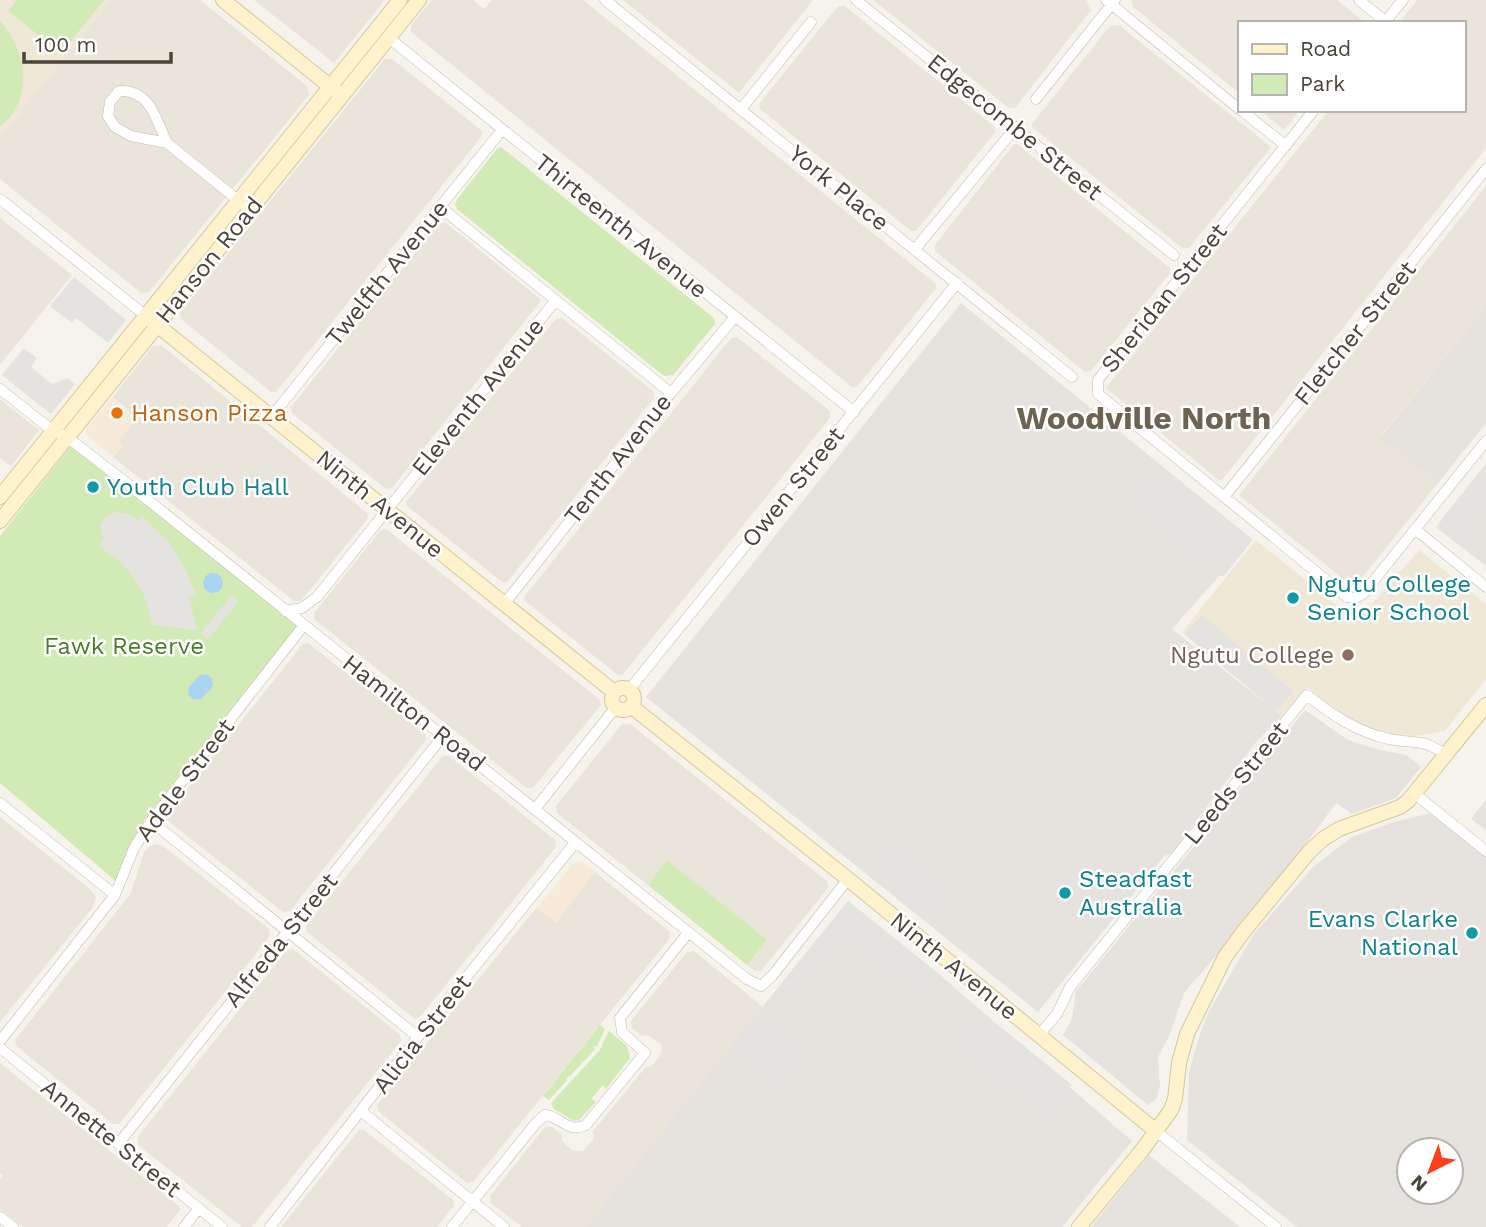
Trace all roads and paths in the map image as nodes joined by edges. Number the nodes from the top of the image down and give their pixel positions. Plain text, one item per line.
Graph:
1 (223, 0) edge
2 (400, 0) edge
3 (419, 0) edge
4 (605, 0) edge
5 (856, 0) edge
6 (1359, 0) edge
7 (1403, 0) edge
8 (1111, 2) edge
9 (1384, 21) edge
10 (1386, 21) edge
11 (382, 22) junction
12 (811, 22) dead end
13 (389, 38) junction
14 (336, 91) junction
15 (1036, 99) dead end
16 (1238, 107) edge
17 (742, 108) junction
18 (1244, 112) edge
19 (1312, 112) edge
20 (1016, 127) junction
21 (502, 130) junction
22 (167, 143) junction
23 (1286, 146) junction
24 (1486, 169) edge
25 (0, 199) edge
26 (244, 205) junction
27 (440, 207) junction
28 (915, 249) junction
29 (1174, 255) dead end
30 (957, 283) junction
31 (556, 300) junction
32 (734, 318) junction
33 (152, 321) junction
34 (1072, 377) dead end
35 (0, 389) edge
36 (671, 393) junction
37 (854, 412) junction
38 (272, 416) junction
39 (53, 431) junction
40 (67, 437) junction
41 (1486, 441) edge
42 (0, 497) edge
43 (1224, 497) junction
44 (387, 509) junction
45 (0, 521) edge
46 (1415, 530) junction
47 (1486, 587) edge
48 (505, 603) junction
49 (285, 611) junction
50 (304, 625) junction
51 (622, 691) junction
52 (1486, 705) edge
53 (623, 707) junction
54 (443, 736) junction
55 (1446, 755) junction
56 (1415, 794) junction
57 (0, 803) edge
58 (535, 808) junction
59 (151, 821) junction
60 (575, 842) junction
61 (1486, 851) edge
62 (848, 879) junction
63 (115, 895) junction
64 (288, 931) junction
65 (688, 933) junction
66 (1038, 1036) junction
67 (418, 1037) junction
68 (0, 1041) edge
69 (0, 1048) edge
70 (361, 1111) junction
71 (1156, 1131) junction
72 (119, 1143) junction
73 (472, 1202) junction
74 (199, 1208) junction
75 (0, 1217) edge
76 (13, 1227) edge
77 (184, 1227) edge
78 (222, 1227) edge
79 (270, 1227) edge
80 (452, 1227) edge
81 (504, 1227) edge
82 (1079, 1227) edge
83 (1276, 1227) edge

1 - 14 street
2 - 11 street, Hanson Road
3 - 13 street, Hanson Road
4 - 17 street, York Place
5 - 20 street, Edgecombe Street
6 - 9 street
7 - 10 street
8 - 15 street
8 - 16 street
11 - 13 street
11 - 14 street, Hanson Road
12 - 17 street
13 - 14 street, Hanson Road
13 - 21 street, Thirteenth Avenue
14 - 26 street, Hanson Road
17 - 28 street, York Place
18 - 23 street
19 - 23 street, Sheridan Street
20 - 28 street
20 - 29 street, Edgecombe Street
21 - 27 street, Twelfth Avenue
21 - 32 street, Thirteenth Avenue
22 - 22 street
22 - 26 street
23 - 43 street, Sheridan Street
24 - 43 street, Fletcher Street
25 - 33 street
26 - 33 street, Hanson Road
27 - 31 street
27 - 38 street, Twelfth Avenue
28 - 30 street, York Place
30 - 34 street, York Place
30 - 37 street, Owen Street
31 - 36 street
31 - 44 street, Eleventh Avenue
32 - 36 street, Tenth Avenue
32 - 37 street, Thirteenth Avenue
33 - 38 street, Ninth Avenue
33 - 39 street, Hanson Road
33 - 40 street, Hanson Road
35 - 39 street, Hamilton Road
36 - 48 street, Tenth Avenue
37 - 51 street, Owen Street
38 - 44 street, Ninth Avenue
39 - 40 street, Hamilton Road
39 - 42 street, Hanson Road
40 - 45 street, Hanson Road
40 - 49 street, Hamilton Road
41 - 46 street
43 - 46 street, Sheridan Street
44 - 48 street, Ninth Avenue
44 - 49 street, Eleventh Avenue
46 - 47 street
48 - 51 street, Ninth Avenue
49 - 50 street, Hamilton Road
50 - 54 street, Hamilton Road
50 - 59 street, Adele Street
51 - 53 street
52 - 55 street
53 - 58 street
53 - 62 street, Ninth Avenue
54 - 58 street, Hamilton Road
54 - 64 street, Alfreda Street
55 - 56 street
55 - 66 street, Leeds Street
56 - 61 street
56 - 71 street
57 - 63 street
58 - 60 street, Hamilton Road
59 - 63 street, Adele Street
59 - 64 street
60 - 65 street, Hamilton Road
60 - 67 street, Alicia Street
62 - 65 street, Hamilton Road
62 - 66 street, Ninth Avenue
63 - 68 street, Adele Street
64 - 67 street
64 - 72 street, Alfreda Street
65 - 73 street
66 - 71 street, Ninth Avenue
67 - 70 street, Alicia Street
69 - 72 street, Annette Street
70 - 73 street
70 - 79 street, Alicia Street
71 - 82 street
71 - 83 street, Ninth Avenue
72 - 74 street, Annette Street
73 - 80 street
73 - 81 street
74 - 77 street
74 - 78 street, Annette Street
75 - 76 street

